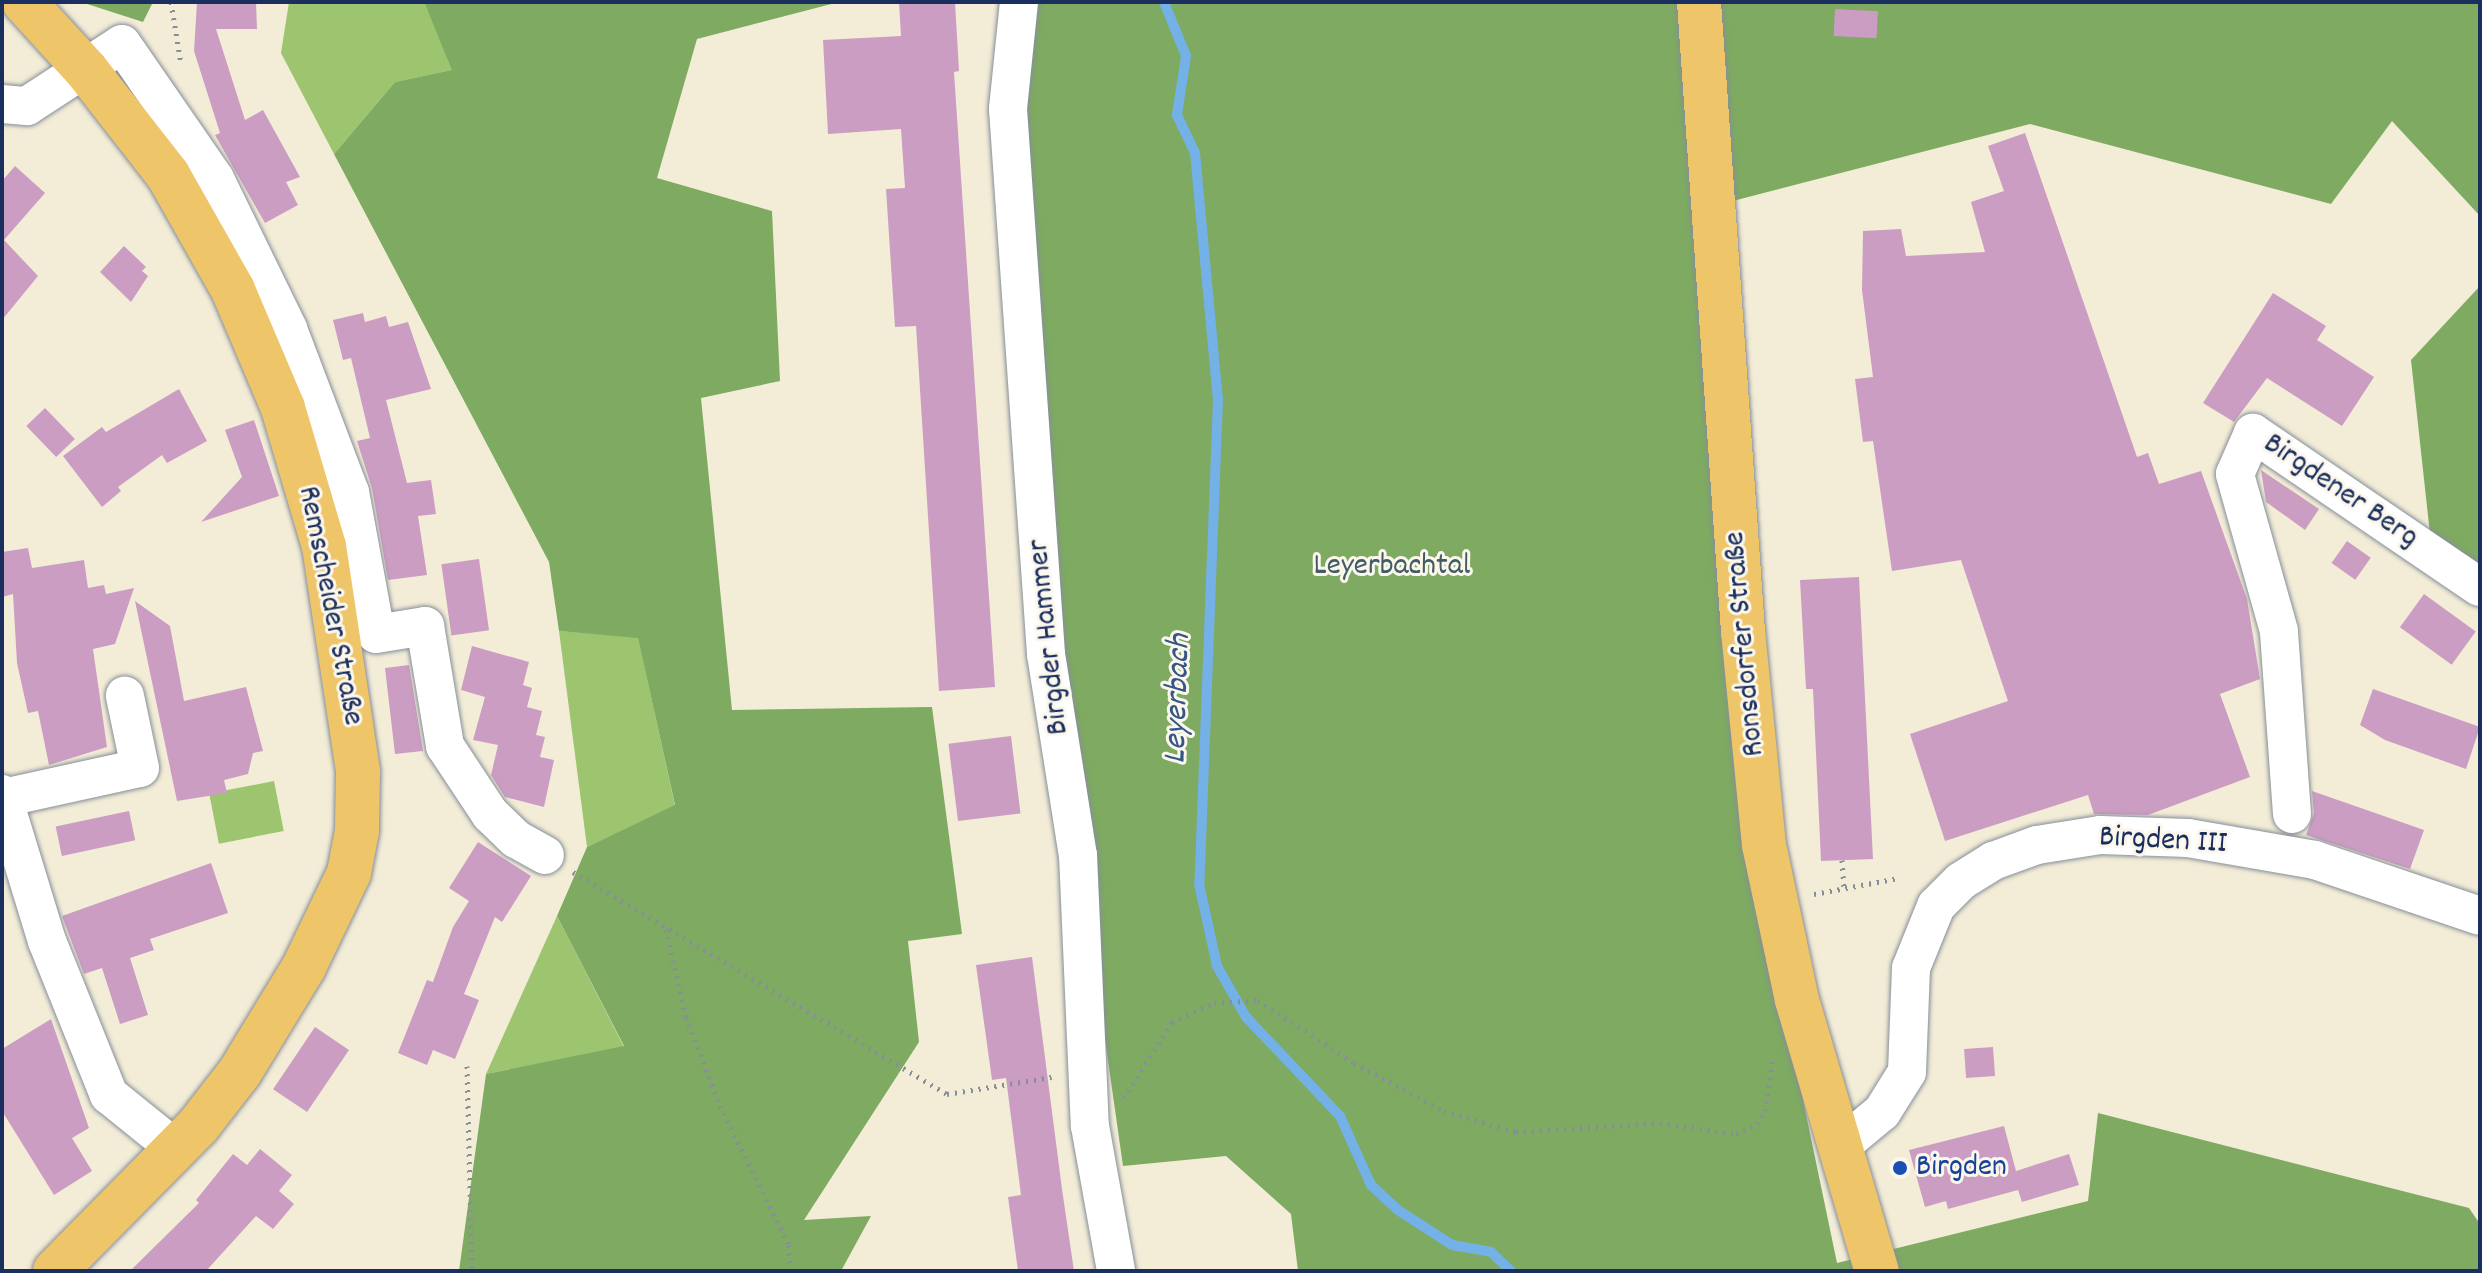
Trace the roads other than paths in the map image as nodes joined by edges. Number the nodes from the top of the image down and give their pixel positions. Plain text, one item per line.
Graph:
1 (24, 2) edge
2 (1019, 2) edge
3 (1699, 2) edge
4 (87, 71) junction
5 (2, 104) edge
6 (2480, 587) edge
7 (125, 696) dead end
8 (3, 796) edge
9 (2292, 814) dead end
10 (545, 855) road end
11 (2480, 916) edge
12 (1841, 1146) junction
13 (176, 1149) junction
14 (55, 1271) edge
15 (1116, 1271) edge
16 (1877, 1271) edge

1 - 4 main road, Remscheider Straße
2 - 15 street, Birgder Hammer
3 - 12 main road, Ronsdorfer Straße
4 - 5 street
4 - 10 street, Remscheider Straße
4 - 13 main road, Remscheider Straße
6 - 9 street, Birgdener Berg
7 - 8 street
8 - 13 street
11 - 12 street, Birgden III
12 - 16 main road, Ronsdorfer Straße
13 - 14 main road, Remscheider Straße

